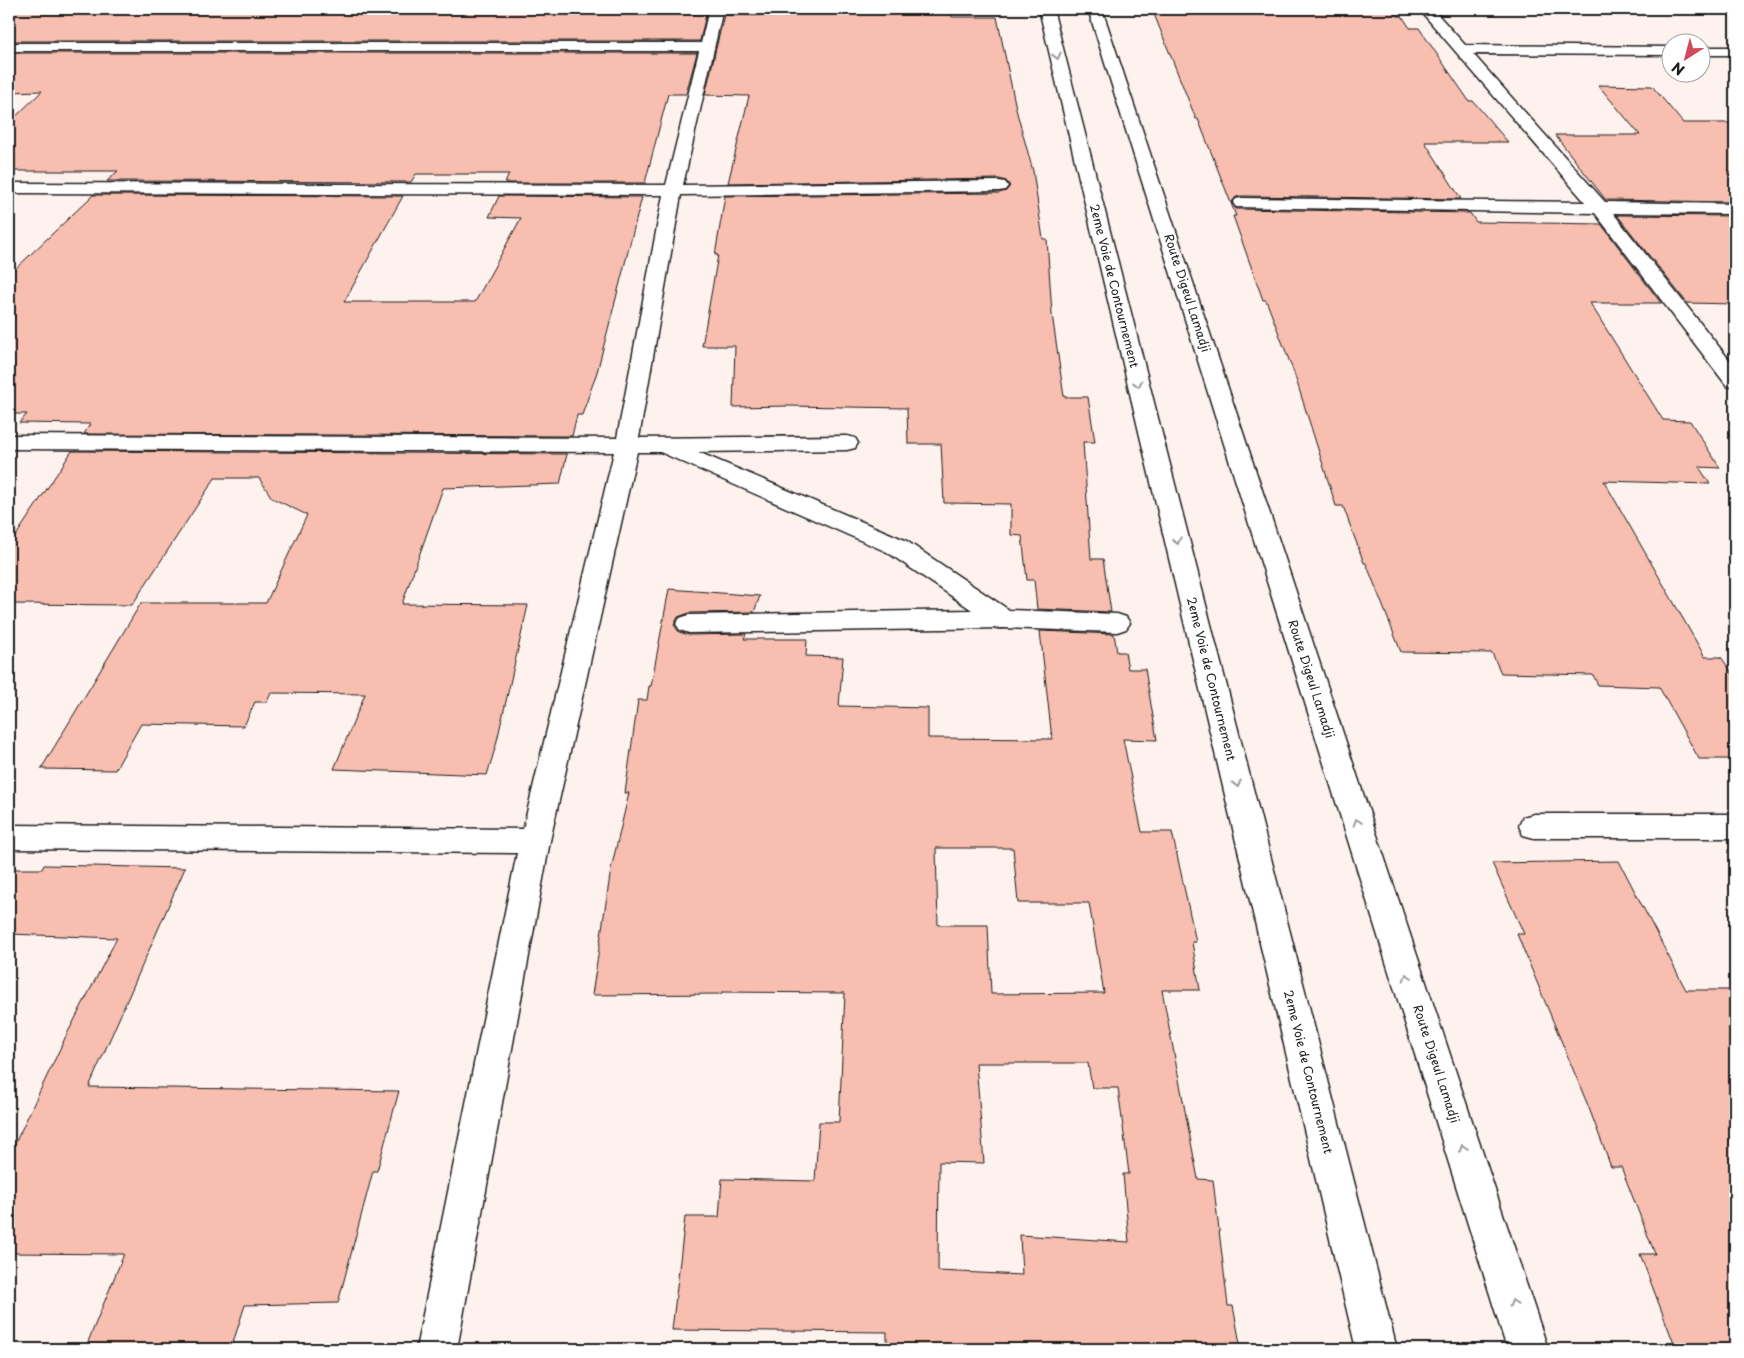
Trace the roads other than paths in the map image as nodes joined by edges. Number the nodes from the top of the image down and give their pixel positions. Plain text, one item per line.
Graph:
1 (716, 9) edge
2 (1046, 9) edge
3 (1095, 9) edge
4 (1426, 9) edge
5 (9, 46) edge
6 (707, 47) junction
7 (1460, 49) junction
8 (1662, 51) edge
9 (1712, 51) edge
10 (1735, 51) edge
11 (999, 186) dead end
12 (9, 188) edge
13 (673, 190) junction
14 (1242, 204) dead end
15 (1601, 209) junction
16 (1735, 209) edge
17 (1735, 380) edge
18 (9, 442) edge
19 (847, 443) dead end
20 (627, 444) junction
21 (664, 445) junction
22 (1003, 619) junction
23 (1117, 623) dead end
24 (688, 624) dead end
25 (1534, 826) dead end
26 (1735, 826) edge
27 (9, 837) edge
28 (535, 841) junction
29 (436, 1349) edge
30 (1377, 1349) edge
31 (1528, 1349) edge

1 - 6 street
2 -> 30 street, 2eme Voie de Contournement
31 -> 3 street, Route Digeul Lamadji
4 - 7 street
5 - 6 street
6 - 13 street
7 - 8 street
7 - 15 street
9 - 10 street
11 - 13 street
12 - 13 street
13 - 20 street
14 - 15 street
15 - 16 street
15 - 17 street
18 - 20 street
19 - 21 street
20 - 21 street
20 - 28 street
21 - 22 street
22 - 23 street
22 - 24 street
25 - 26 street
27 - 28 street
28 - 29 street

